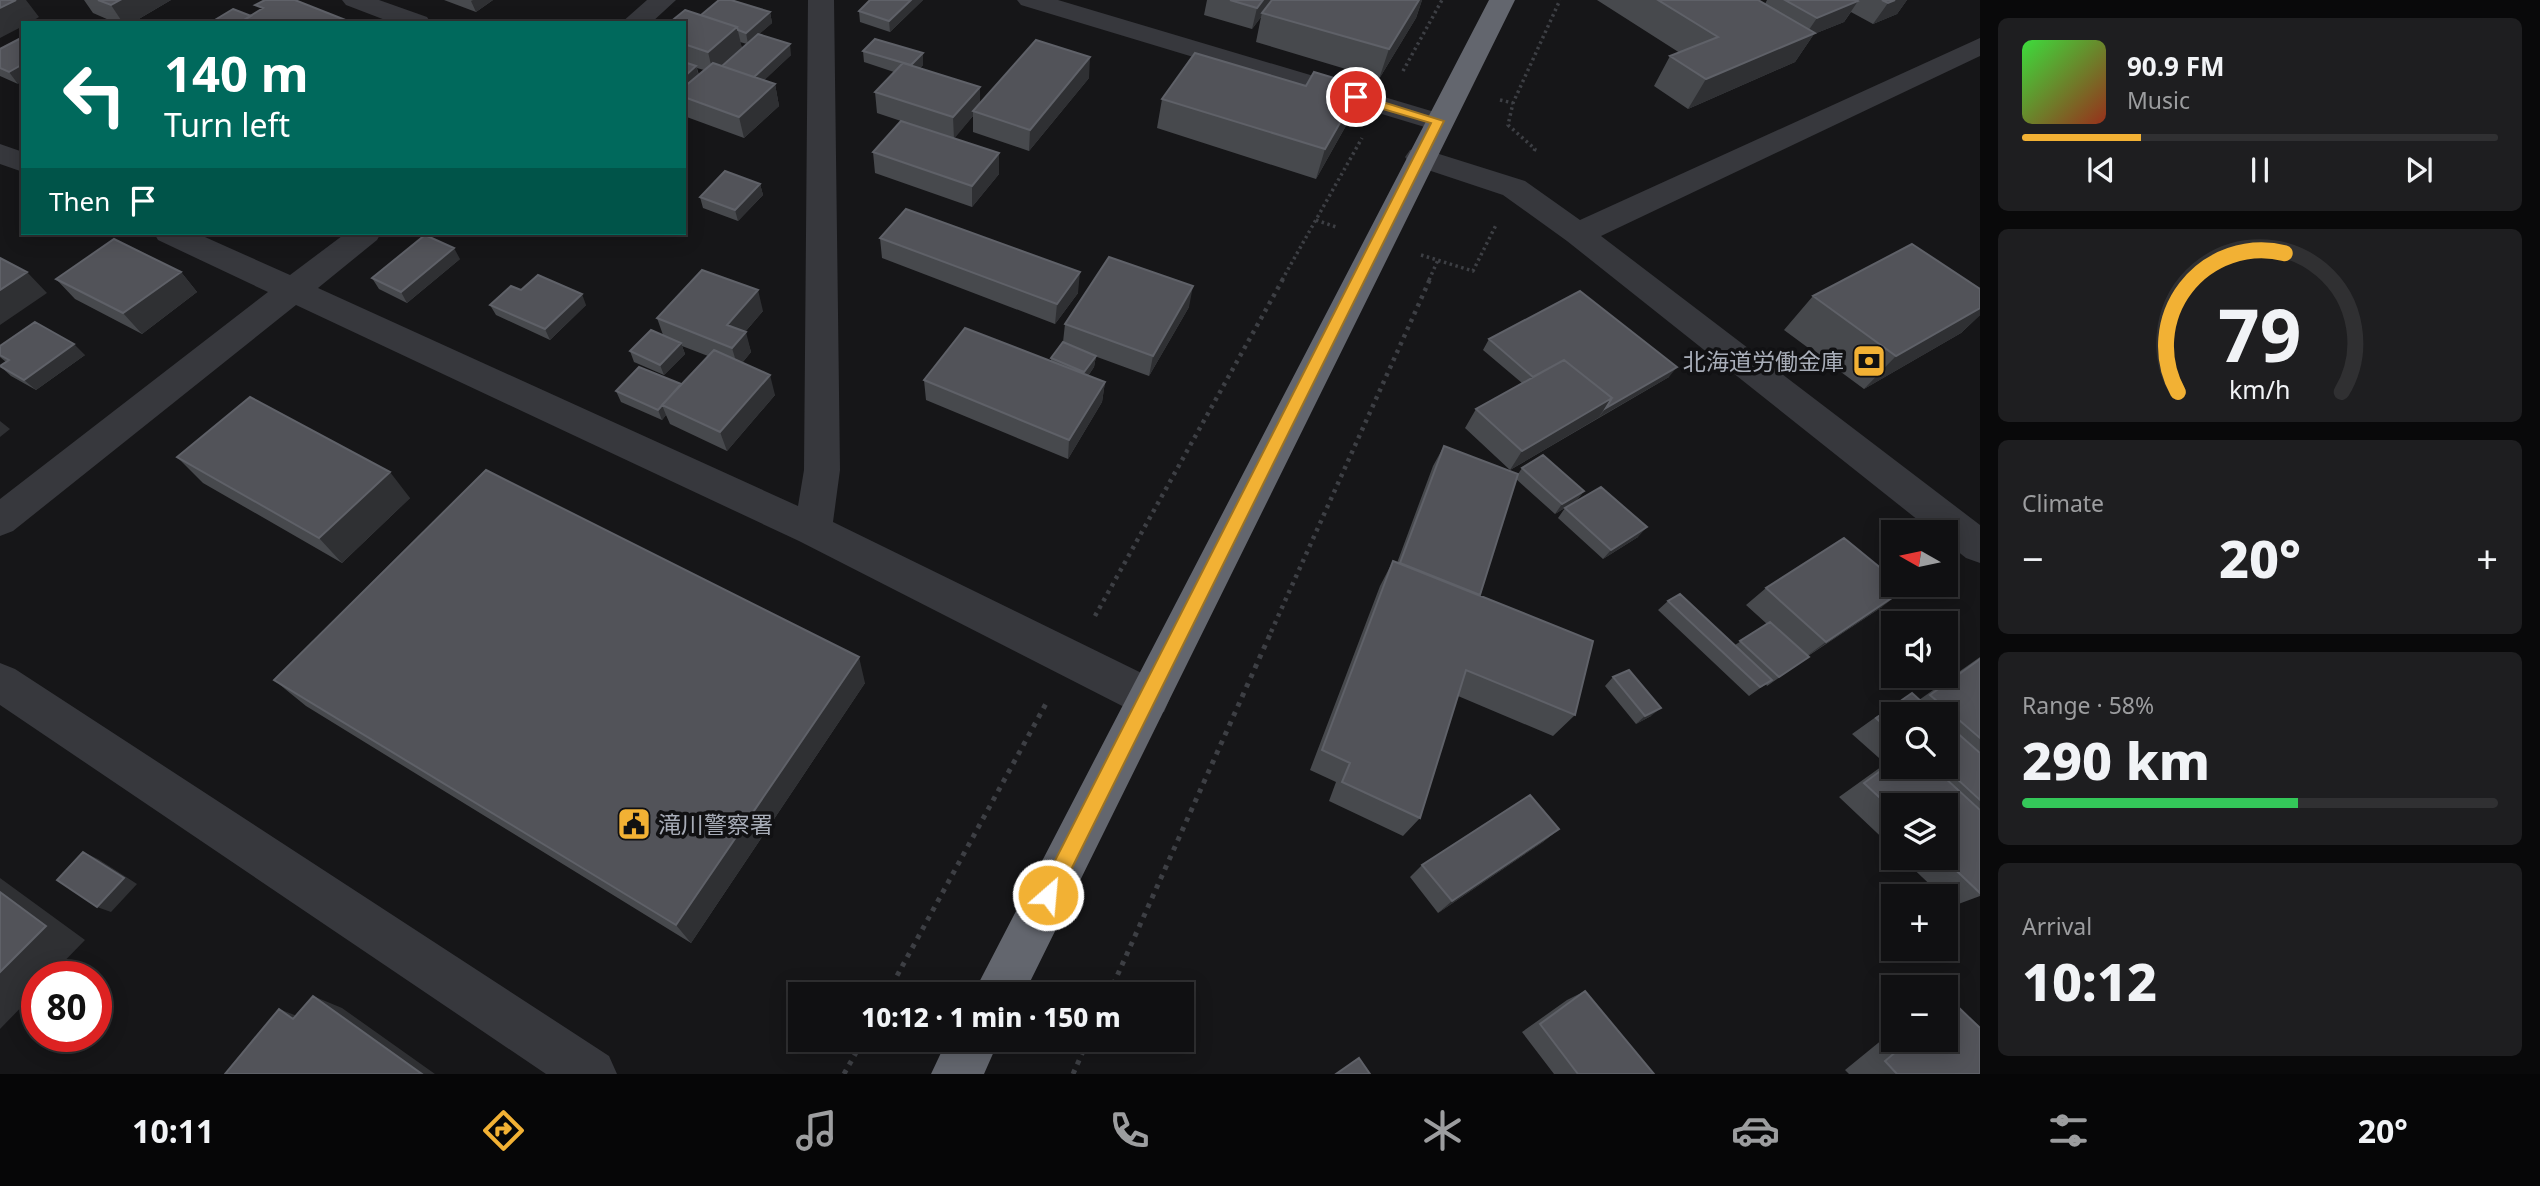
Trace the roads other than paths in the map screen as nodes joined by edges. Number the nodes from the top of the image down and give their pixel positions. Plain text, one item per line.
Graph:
1 (355, 0) edge
2 (663, 0) edge
3 (821, 0) edge
4 (1030, 0) edge
5 (1498, 1) edge
6 (413, 21) edge
7 (637, 21) edge
8 (1980, 46) edge
9 (1438, 121) junction
10 (0, 153) edge
11 (1420, 157) junction
12 (21, 162) edge
13 (1578, 234) junction
14 (173, 235) edge
15 (363, 235) edge
16 (292, 291) junction
17 (0, 520) edge
18 (813, 530) junction
19 (1980, 547) edge
20 (0, 682) edge
21 (1149, 698) junction
22 (1004, 982) edge
23 (968, 1052) edge
24 (591, 1074) edge
25 (957, 1074) edge

1 - 6 street
2 - 7 street
3 - 18 street
4 - 9 street
5 - 9 highway
8 - 13 street
9 - 11 highway
10 - 12 street
11 - 13 street
11 - 21 highway
13 - 19 street
14 - 16 street
15 - 16 street
16 - 17 street
16 - 18 street
18 - 21 street
20 - 24 street
21 - 22 highway
23 - 25 highway

